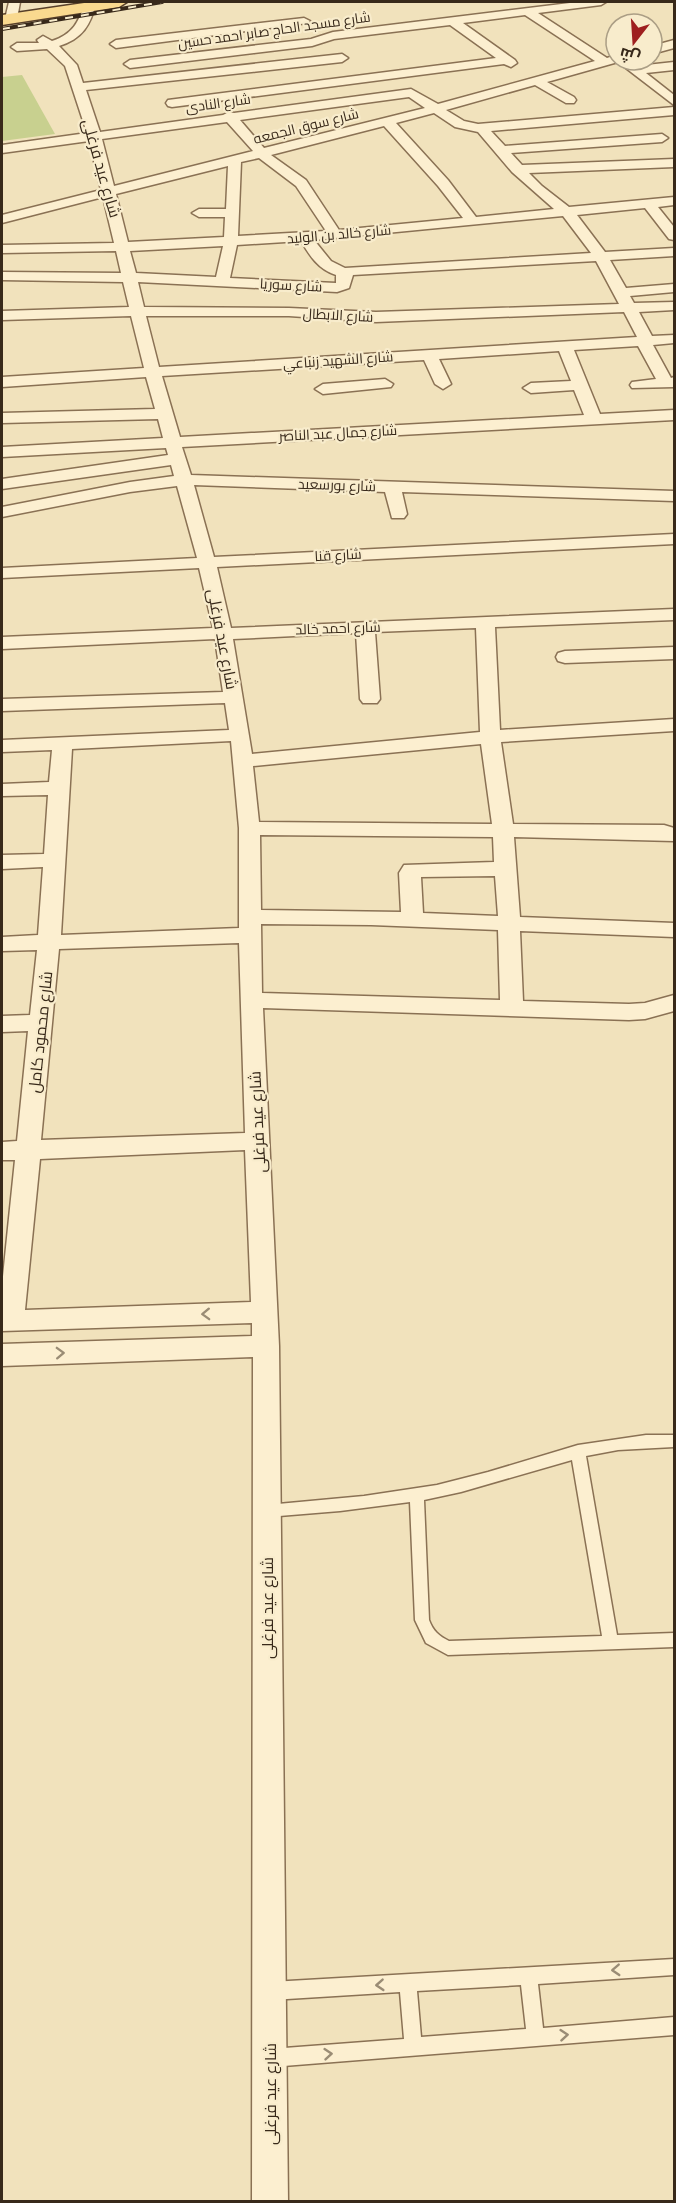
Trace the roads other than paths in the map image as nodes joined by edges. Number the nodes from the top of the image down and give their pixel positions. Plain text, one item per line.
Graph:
1 (14, 2) edge
2 (119, 2) edge
3 (601, 2) edge
4 (90, 4) edge
5 (72, 9) junction
6 (526, 11) junction
7 (198, 18) dead end
8 (6, 20) edge
9 (452, 21) junction
10 (258, 27) junction
11 (210, 32) junction
12 (78, 33) junction
13 (164, 38) junction
14 (323, 39) junction
15 (46, 42) junction
16 (276, 47) junction
17 (2, 49) edge
18 (228, 52) junction
19 (604, 57) edge
20 (180, 58) junction
21 (342, 58) junction
22 (505, 60) junction
23 (293, 63) junction
24 (604, 63) edge
25 (130, 64) junction
26 (243, 69) junction
27 (638, 72) edge
28 (191, 74) junction
29 (74, 76) junction
30 (362, 79) junction
31 (141, 80) junction
32 (538, 80) junction
33 (312, 85) junction
34 (263, 91) junction
35 (378, 96) junction
36 (209, 98) junction
37 (570, 100) dead end
38 (498, 101) junction
39 (675, 101) edge
40 (172, 102) dead end
41 (435, 109) junction
42 (277, 110) junction
43 (675, 111) edge
44 (640, 114) junction
45 (229, 116) junction
46 (387, 121) junction
47 (524, 123) junction
48 (478, 128) junction
49 (94, 137) junction
50 (320, 138) junction
51 (2, 148) edge
52 (501, 150) junction
53 (261, 153) junction
54 (236, 159) junction
55 (675, 163) edge
56 (517, 169) junction
57 (110, 192) junction
58 (675, 201) edge
59 (2, 204) edge
60 (649, 204) junction
61 (566, 211) junction
62 (199, 213) dead end
63 (233, 213) junction
64 (7, 218) edge
65 (472, 222) junction
66 (335, 235) junction
67 (675, 236) edge
68 (305, 237) junction
69 (231, 242) junction
70 (123, 247) junction
71 (2, 249) edge
72 (675, 252) edge
73 (601, 256) junction
74 (345, 272) junction
75 (2, 276) edge
76 (130, 277) junction
77 (222, 282) junction
78 (675, 288) edge
79 (620, 292) junction
80 (675, 306) edge
81 (628, 307) junction
82 (138, 311) junction
83 (2, 316) edge
84 (675, 339) edge
85 (645, 341) junction
86 (564, 345) junction
87 (429, 354) junction
88 (376, 357) junction
89 (153, 373) junction
90 (2, 382) edge
91 (670, 382) edge
92 (443, 384) dead end
93 (580, 385) junction
94 (638, 385) dead end
95 (531, 388) dead end
96 (324, 389) dead end
97 (165, 414) junction
98 (675, 415) edge
99 (2, 418) edge
100 (594, 419) junction
101 (2, 452) edge
102 (178, 460) junction
103 (2, 484) edge
104 (393, 487) junction
105 (675, 496) edge
106 (2, 512) edge
107 (398, 514) dead end
108 (675, 538) edge
109 (207, 562) junction
110 (2, 573) edge
111 (675, 614) edge
112 (485, 622) junction
113 (365, 627) junction
114 (224, 633) junction
115 (2, 643) edge
116 (675, 653) edge
117 (565, 657) dead end
118 (234, 697) junction
119 (370, 699) dead end
120 (2, 705) edge
121 (675, 725) edge
122 (240, 735) junction
123 (490, 737) junction
124 (62, 744) junction
125 (2, 746) edge
126 (242, 761) junction
127 (59, 788) junction
128 (2, 790) edge
129 (249, 828) junction
130 (502, 830) junction
131 (675, 834) edge
132 (54, 861) junction
133 (2, 862) edge
134 (505, 869) junction
135 (412, 920) junction
136 (509, 923) junction
137 (250, 926) junction
138 (675, 930) edge
139 (49, 942) junction
140 (2, 944) edge
141 (251, 1000) junction
142 (675, 1003) edge
143 (512, 1009) junction
144 (41, 1023) junction
145 (2, 1024) edge
146 (258, 1142) junction
147 (28, 1150) junction
148 (2, 1151) edge
149 (265, 1312) junction
150 (6, 1321) edge
151 (266, 1346) junction
152 (2, 1355) edge
153 (675, 1441) edge
154 (578, 1451) junction
155 (417, 1495) junction
156 (266, 1511) junction
157 (675, 1640) edge
158 (611, 1642) junction
159 (675, 1967) edge
160 (528, 1976) junction
161 (408, 1983) junction
162 (270, 1991) junction
163 (675, 2026) edge
164 (536, 2037) junction
165 (413, 2047) junction
166 (269, 2059) junction
167 (270, 2202) edge

1 - 8 street
2 - 4 main road
3 - 6 street, شارع مسجد الحاج صابر احمد حسين
4 - 5 main road
4 - 12 street
5 - 8 main road
5 - 15 street
6 - 9 street, شارع مسجد الحاج صابر احمد حسين
6 - 19 street
7 - 11 street
9 - 14 street, شارع مسجد الحاج صابر احمد حسين
9 - 22 street
10 - 11 street
10 - 14 street
10 - 16 street
11 - 13 street
11 - 18 street
12 - 15 street
12 - 29 street
13 - 20 street
13 - 25 street
14 - 16 street, شارع مسجد الحاج صابر احمد حسين
14 - 21 street
15 - 17 street
15 - 29 street, شارع عيد فرغلى
16 - 18 street, شارع مسجد الحاج صابر احمد حسين
18 - 20 street, شارع مسجد الحاج صابر احمد حسين
18 - 26 street
20 - 25 street, شارع مسجد الحاج صابر احمد حسين
21 - 23 street
21 - 30 street
22 - 30 street
22 - 32 street
23 - 26 street
23 - 33 street
24 - 32 street, شارع سوق الجمعه
25 - 31 street
26 - 28 street
26 - 34 street
27 - 39 street
28 - 31 street
28 - 36 street
29 - 31 street
29 - 49 street, شارع عيد فرغلى
30 - 33 street
30 - 35 street
32 - 37 street
32 - 38 street, شارع سوق الجمعه
33 - 34 street
34 - 36 street
34 - 42 street
35 - 41 street, شارع النادى
35 - 42 street, شارع النادى
36 - 40 street
38 - 41 street, شارع سوق الجمعه
38 - 47 street
41 - 46 street, شارع سوق الجمعه
41 - 48 street, شارع النادى
42 - 45 street, شارع النادى
42 - 50 street
43 - 44 street
44 - 47 street
44 - 52 street
45 - 49 street, شارع النادى
45 - 53 street
46 - 50 street, شارع سوق الجمعه
46 - 65 street
47 - 48 street
48 - 52 street
49 - 51 street, شارع النادى
49 - 57 street, شارع عيد فرغلى
50 - 53 street, شارع سوق الجمعه
52 - 56 street
53 - 54 street, شارع سوق الجمعه
53 - 66 street
54 - 57 street, شارع سوق الجمعه
54 - 63 street
55 - 56 street
56 - 61 street
57 - 64 street, شارع سوق الجمعه
57 - 70 street, شارع عيد فرغلى
58 - 60 street, شارع خالد بن الوليد
59 - 64 street
60 - 61 street, شارع خالد بن الوليد
60 - 67 street
61 - 65 street, شارع خالد بن الوليد
61 - 73 street
62 - 63 street
63 - 69 street
65 - 66 street, شارع خالد بن الوليد
66 - 68 street, شارع خالد بن الوليد
68 - 69 street, شارع خالد بن الوليد
68 - 74 street
69 - 70 street, شارع خالد بن الوليد
69 - 77 street
70 - 71 street, شارع خالد بن الوليد
70 - 76 street, شارع عيد فرغلى
72 - 73 street, شارع سوريا
73 - 74 street, شارع سوريا
73 - 79 street
74 - 77 street, شارع سوريا
75 - 76 street, شارع سوريا
76 - 77 street, شارع سوريا
76 - 82 street, شارع عيد فرغلى
78 - 79 street
79 - 81 street
80 - 81 street, شارع الابطال
81 - 82 street, شارع الابطال
81 - 85 street
82 - 83 street, شارع الابطال
82 - 89 street, شارع عيد فرغلى
84 - 85 street, شارع الشهيد زنباعي
85 - 86 street, شارع الشهيد زنباعي
85 - 91 street
86 - 87 street, شارع الشهيد زنباعي
86 - 93 street
87 - 88 street, شارع الشهيد زنباعي
87 - 92 street
88 - 89 street, شارع الشهيد زنباعي
88 - 96 street
89 - 90 street, شارع الشهيد زنباعي
89 - 97 street, شارع عيد فرغلى
91 - 94 street
93 - 95 street
93 - 100 street
97 - 99 street
97 - 102 street, شارع عيد فرغلى
98 - 100 street, شارع جمال عبد الناصر
100 - 102 street, شارع جمال عبد الناصر
101 - 102 street, شارع جمال عبد الناصر
102 - 103 street
102 - 104 street, شارع بورسعيد
102 - 106 street, شارع بورسعيد
102 - 109 street, شارع عيد فرغلى
104 - 105 street, شارع بورسعيد
104 - 107 street
108 - 109 street, شارع قنا
109 - 110 street, شارع قنا
109 - 114 street, شارع عيد فرغلى
111 - 112 street, شارع احمد خالد
112 - 113 street, شارع احمد خالد
112 - 123 street
113 - 114 street, شارع احمد خالد
113 - 119 street
114 - 115 street, شارع احمد خالد
114 - 118 street, شارع عيد فرغلى
116 - 117 street
118 - 120 street
118 - 122 street, شارع عيد فرغلى
121 - 123 street
122 - 124 street
122 - 126 street, شارع عيد فرغلى
123 - 126 street
123 - 130 street
124 - 125 street
124 - 127 street, شارع محمود كامل
126 - 129 street, شارع عيد فرغلى
127 - 128 street
127 - 132 street, شارع محمود كامل
129 - 130 street
129 - 137 street, شارع عيد فرغلى
130 - 131 street
130 - 134 street
132 - 133 street
132 - 139 street, شارع محمود كامل
134 - 135 street
134 - 136 street
135 - 136 street
135 - 137 street
136 - 138 street
136 - 143 street
137 - 139 street
137 - 141 street, شارع عيد فرغلى
139 - 140 street
139 - 144 street, شارع محمود كامل
141 - 143 street
141 - 146 street, شارع عيد فرغلى
142 - 143 street
144 - 145 street
144 - 147 street, شارع محمود كامل
146 - 147 street
146 - 149 street, شارع عيد فرغلى
147 - 148 street
147 - 150 street, شارع محمود كامل
149 -> 150 street
149 - 151 street, شارع عيد فرغلى
152 -> 151 street
151 - 156 street, شارع عيد فرغلى
153 - 154 lane
154 - 155 lane
154 - 158 lane
155 - 156 lane
155 - 158 lane
156 - 162 street, شارع عيد فرغلى
157 - 158 lane
159 -> 160 lane
160 - 161 lane
160 - 164 lane
161 -> 162 lane
161 - 165 lane
162 - 166 street, شارع عيد فرغلى
164 -> 163 lane
164 - 165 lane
166 -> 165 lane
166 - 167 street, شارع عيد فرغلى

